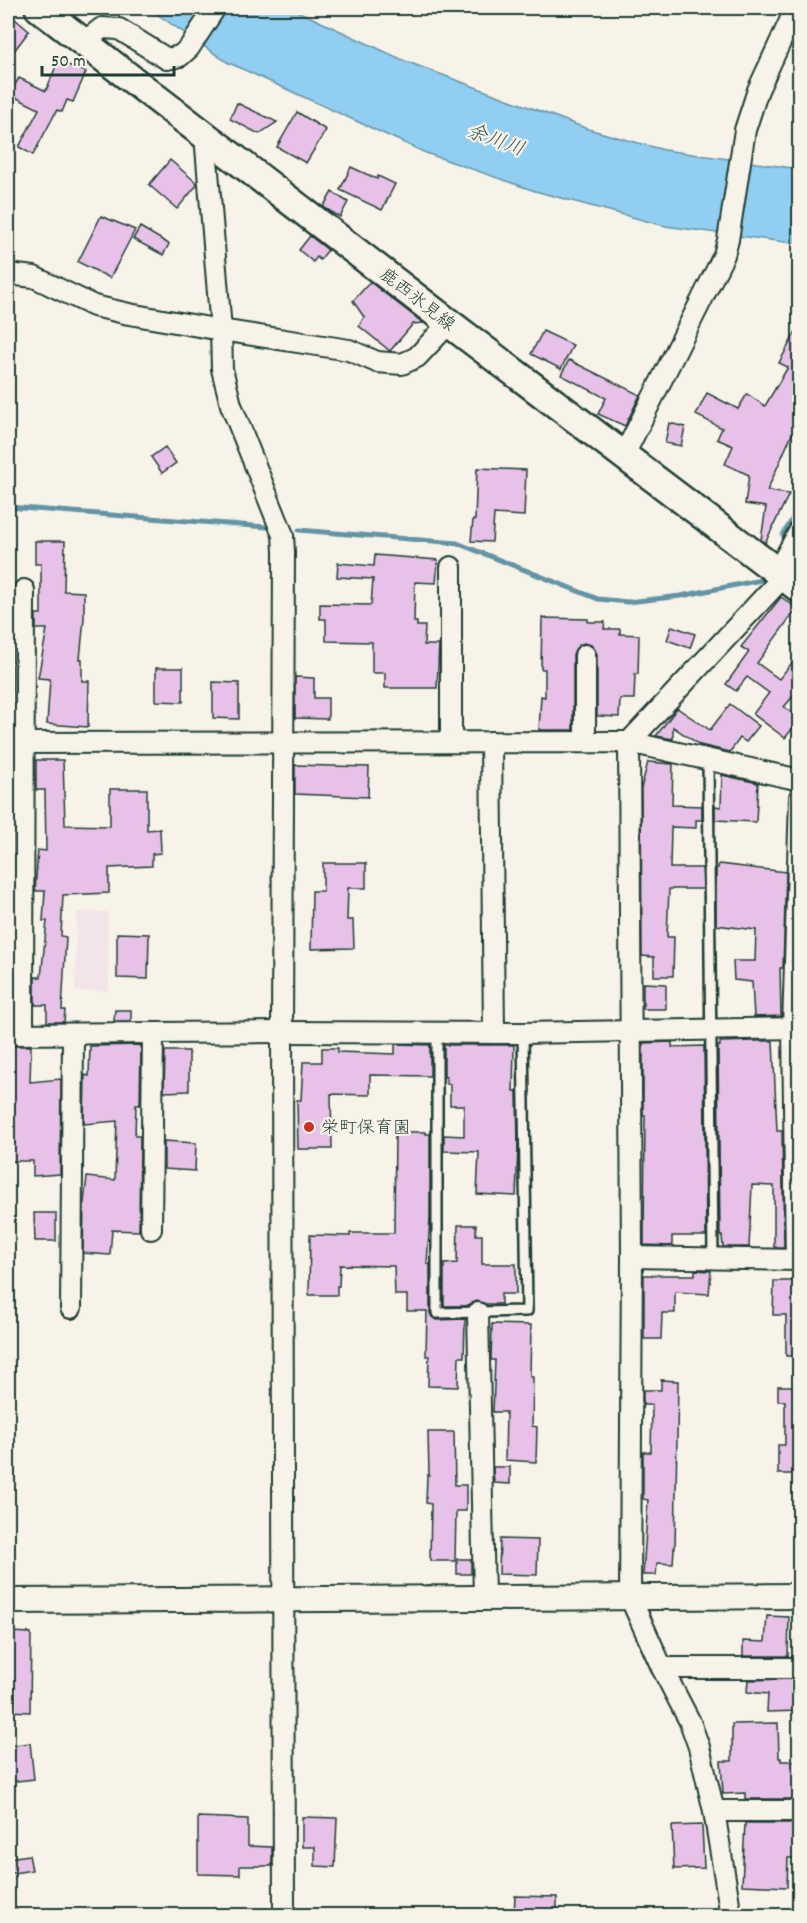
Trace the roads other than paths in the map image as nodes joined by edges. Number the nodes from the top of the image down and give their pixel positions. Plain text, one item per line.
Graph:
1 (39, 8) edge
2 (215, 8) edge
3 (796, 8) edge
4 (84, 42) junction
5 (206, 135) junction
6 (8, 274) edge
7 (449, 323) junction
8 (221, 330) junction
9 (624, 455) junction
10 (800, 531) edge
11 (452, 567) dead end
12 (787, 579) edge
13 (24, 590) dead end
14 (585, 655) dead end
15 (284, 742) junction
16 (451, 742) junction
17 (491, 742) junction
18 (585, 742) junction
19 (630, 742) junction
20 (15, 743) edge
21 (708, 760) junction
22 (800, 780) edge
23 (800, 797) edge
24 (796, 1028) edge
25 (711, 1031) junction
26 (282, 1032) junction
27 (437, 1032) junction
28 (630, 1032) junction
29 (153, 1033) junction
30 (494, 1033) junction
31 (524, 1033) junction
32 (15, 1034) edge
33 (73, 1034) junction
34 (151, 1229) dead end
35 (632, 1257) junction
36 (714, 1258) junction
37 (798, 1260) edge
38 (72, 1308) dead end
39 (478, 1313) junction
40 (630, 1596) junction
41 (800, 1596) edge
42 (284, 1599) junction
43 (484, 1599) junction
44 (8, 1601) edge
45 (800, 1666) edge
46 (662, 1668) junction
47 (714, 1811) junction
48 (800, 1811) edge
49 (284, 1916) edge
50 (731, 1916) edge

1 - 4 main road, 鹿西氷見線
2 - 4 street
3 - 9 street
4 - 5 main road, 鹿西氷見線
5 - 7 main road, 鹿西氷見線
5 - 8 street
6 - 8 street
7 - 8 street
7 - 9 main road, 鹿西氷見線
8 - 15 street
9 - 12 main road, 鹿西氷見線
10 - 12 street
11 - 16 street
12 - 19 street
13 - 20 street
14 - 18 street
15 - 16 street
15 - 20 street
15 - 26 street
16 - 17 street
17 - 18 street
17 - 30 street
18 - 19 street
19 - 21 street
19 - 28 street
20 - 32 street
21 - 22 street
21 - 25 lane
23 - 24 street
24 - 25 street
24 - 37 street
25 - 28 street
25 - 36 lane
26 - 27 street
26 - 29 street
26 - 42 street
27 - 30 street
27 - 39 lane
28 - 31 street
28 - 35 street
29 - 33 street
29 - 34 street
30 - 31 street
31 - 39 lane
32 - 33 street
33 - 38 street
35 - 36 street
35 - 40 street
36 - 37 street
39 - 43 street
40 - 41 street
40 - 43 street
40 - 46 street
42 - 43 street
42 - 44 street
42 - 49 street
45 - 46 street
46 - 47 street
47 - 48 street
47 - 50 street

